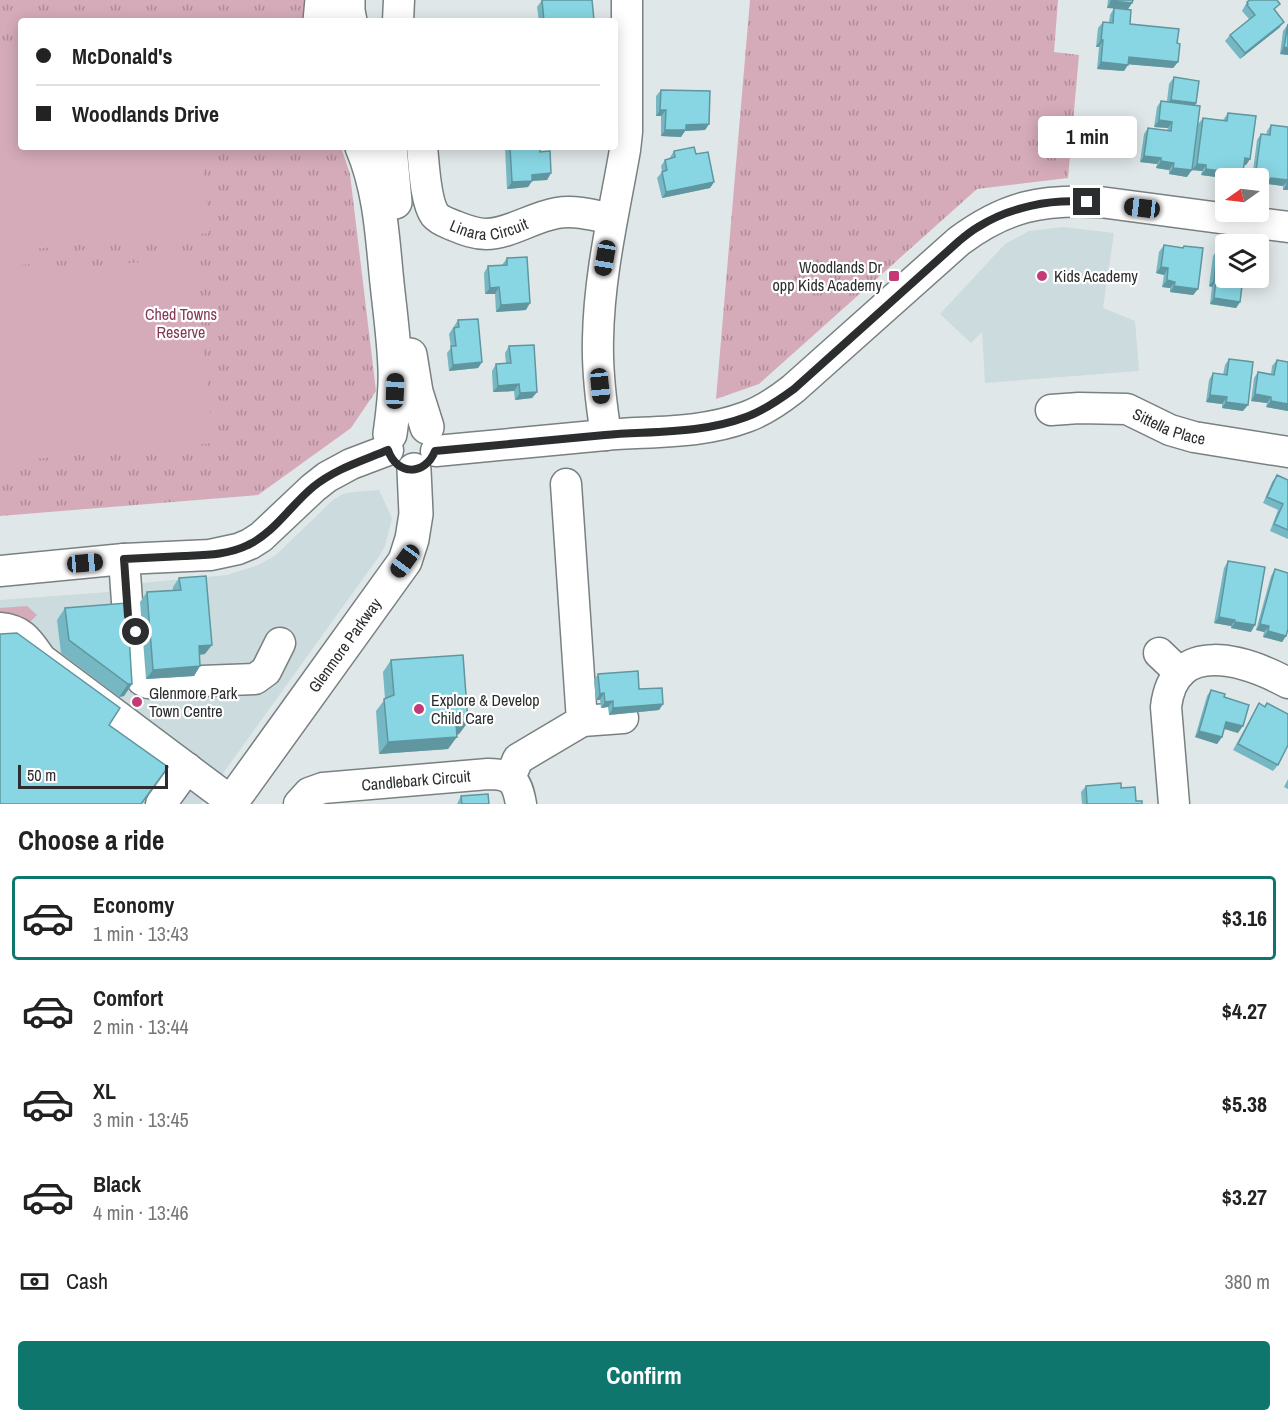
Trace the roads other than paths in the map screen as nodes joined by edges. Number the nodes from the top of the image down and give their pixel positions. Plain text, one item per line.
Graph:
1 (322, 0) edge
2 (348, 0) edge
3 (399, 0) edge
4 (627, 0) edge
5 (320, 18) edge
6 (349, 18) edge
7 (398, 18) edge
8 (363, 150) edge
9 (390, 150) edge
10 (422, 150) edge
11 (611, 219) junction
12 (1288, 227) edge
13 (1051, 410) dead end
14 (606, 435) junction
15 (389, 442) junction
16 (425, 449) junction
17 (1288, 452) edge
18 (566, 484) dead end
19 (124, 559) junction
20 (0, 571) edge
21 (0, 628) edge
22 (278, 647) dead end
23 (1288, 683) edge
24 (623, 718) edge
25 (582, 721) junction
26 (187, 768) junction
27 (516, 791) edge
28 (231, 803) edge
29 (161, 804) edge
30 (299, 804) edge
31 (1174, 804) edge

1 - 5 main road
2 - 6 main road
3 - 7 street
4 - 11 street
8 - 15 main road
9 - 16 main road, Glenmore Parkway
10 - 11 street, Linara Circuit
11 - 14 street
12 - 14 street
13 - 17 street, Sittella Place
14 - 16 street
15 - 16 main road
15 - 16 main road
15 - 19 street
16 - 28 main road, Glenmore Parkway
18 - 25 street
19 - 20 street
19 - 22 street
21 - 26 street
23 - 31 street
24 - 25 street
25 - 27 street
26 - 28 street
26 - 29 street
27 - 30 street, Candlebark Circuit

